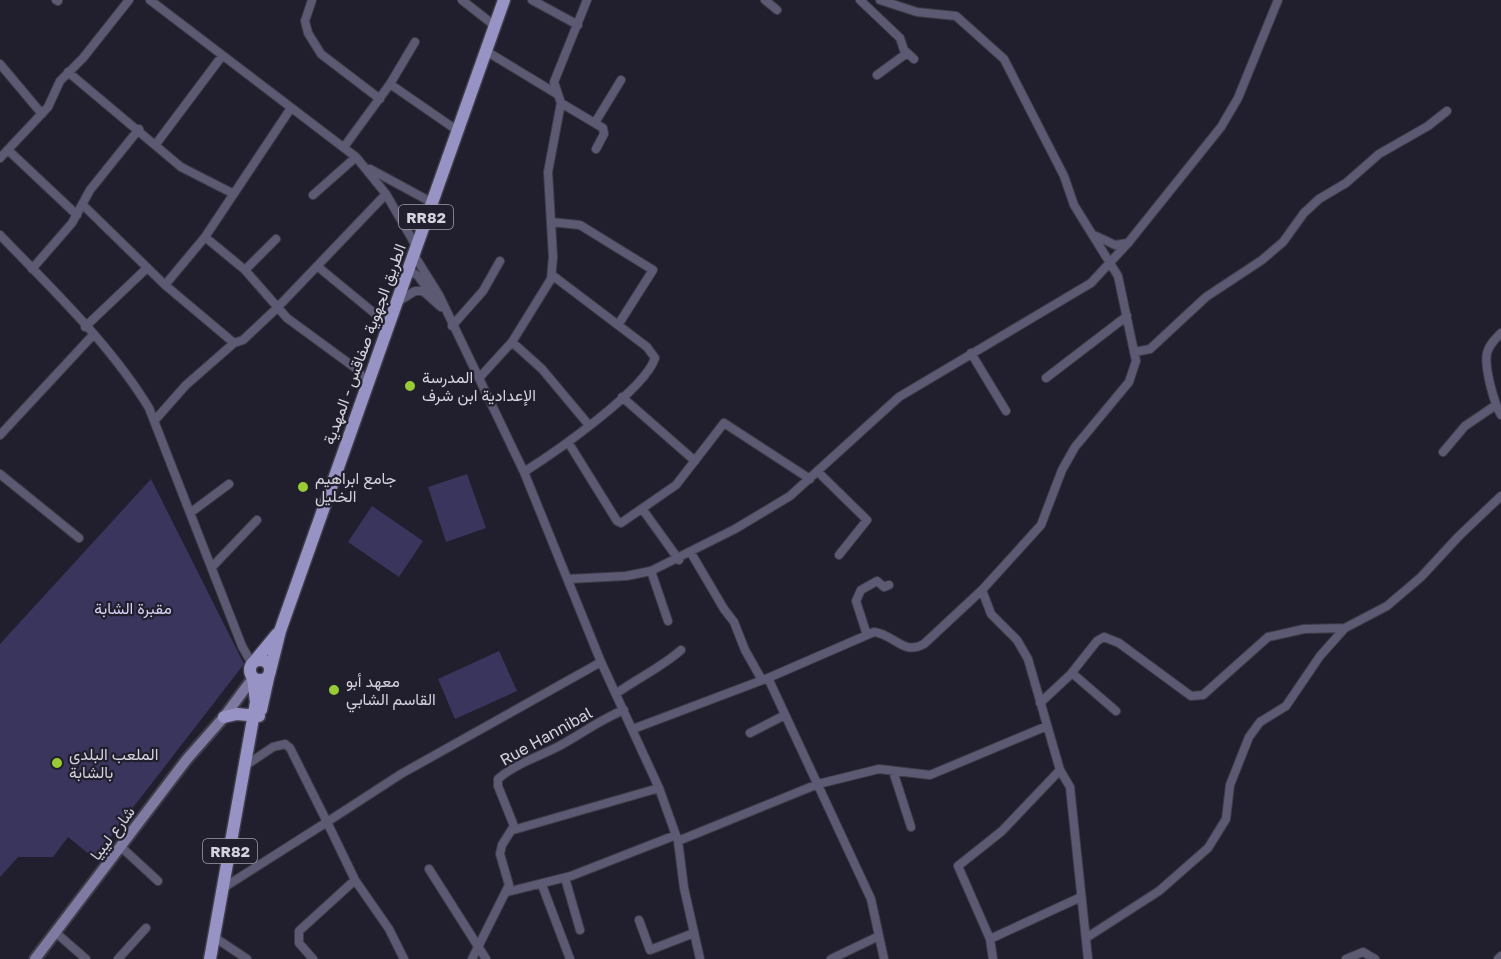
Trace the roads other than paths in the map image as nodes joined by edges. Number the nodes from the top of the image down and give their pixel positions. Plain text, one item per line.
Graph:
1 (129, 0) edge
2 (150, 0) edge
3 (312, 0) edge
4 (462, 0) edge
5 (504, 0) edge
6 (532, 0) edge
7 (587, 0) edge
8 (765, 0) edge
9 (860, 0) edge
10 (880, 0) edge
11 (1278, 0) edge
12 (777, 10) dead end
13 (578, 25) junction
14 (495, 26) junction
15 (415, 42) dead end
16 (486, 51) junction
17 (907, 53) junction
18 (222, 56) junction
19 (914, 59) dead end
20 (0, 64) edge
21 (68, 72) junction
22 (877, 75) dead end
23 (621, 80) dead end
24 (390, 84) junction
25 (557, 94) junction
26 (380, 99) junction
27 (561, 103) junction
28 (291, 108) junction
29 (1447, 111) dead end
30 (42, 114) junction
31 (596, 121) junction
32 (139, 129) junction
33 (458, 131) junction
34 (156, 144) junction
35 (344, 147) junction
36 (596, 149) dead end
37 (8, 150) junction
38 (356, 157) junction
39 (0, 158) edge
40 (362, 164) junction
41 (234, 194) junction
42 (386, 194) junction
43 (313, 195) dead end
44 (431, 202) junction
45 (82, 205) junction
46 (77, 215) junction
47 (551, 222) junction
48 (1092, 234) junction
49 (0, 235) edge
50 (205, 237) junction
51 (276, 239) dead end
52 (1128, 243) junction
53 (415, 250) junction
54 (500, 261) dead end
55 (1110, 264) junction
56 (317, 266) junction
57 (147, 268) junction
58 (32, 269) junction
59 (245, 270) junction
60 (409, 270) junction
61 (552, 275) junction
62 (165, 285) junction
63 (437, 301) junction
64 (398, 302) junction
65 (277, 308) junction
66 (446, 313) junction
67 (1126, 316) junction
68 (618, 324) junction
69 (390, 326) junction
70 (452, 326) junction
71 (85, 327) junction
72 (1501, 333) edge
73 (93, 335) junction
74 (512, 342) junction
75 (234, 343) junction
76 (1135, 352) junction
77 (971, 353) junction
78 (480, 377) junction
79 (1046, 378) dead end
80 (367, 385) junction
81 (622, 397) junction
82 (1496, 405) junction
83 (1006, 411) dead end
84 (1501, 415) edge
85 (155, 420) junction
86 (588, 424) junction
87 (0, 435) edge
88 (568, 442) junction
89 (1443, 452) dead end
90 (695, 461) junction
91 (524, 472) junction
92 (818, 472) junction
93 (0, 474) edge
94 (810, 479) junction
95 (229, 483) dead end
96 (1501, 496) edge
97 (643, 510) junction
98 (190, 513) junction
99 (257, 520) dead end
100 (79, 538) dead end
101 (691, 553) junction
102 (839, 555) dead end
103 (678, 560) junction
104 (212, 567) junction
105 (651, 571) junction
106 (568, 579) junction
107 (890, 585) dead end
108 (982, 590) junction
109 (668, 621) dead end
110 (1345, 628) junction
111 (280, 631) junction
112 (867, 635) junction
113 (681, 650) dead end
114 (601, 663) junction
115 (252, 669) junction
116 (270, 672) junction
117 (1072, 673) junction
118 (765, 679) junction
119 (617, 693) junction
120 (1040, 703) junction
121 (624, 710) junction
122 (1116, 711) dead end
123 (785, 715) junction
124 (256, 716) junction
125 (225, 717) junction
126 (1047, 726) junction
127 (214, 727) junction
128 (633, 729) junction
129 (750, 733) dead end
130 (245, 766) junction
131 (1060, 770) junction
132 (893, 771) junction
133 (818, 784) junction
134 (659, 788) junction
135 (327, 822) junction
136 (911, 827) dead end
137 (513, 830) junction
138 (677, 838) junction
139 (120, 846) junction
140 (429, 869) dead end
141 (565, 878) junction
142 (355, 880) junction
143 (158, 881) dead end
144 (542, 885) junction
145 (223, 888) junction
146 (507, 892) junction
147 (1081, 897) junction
148 (639, 920) dead end
149 (146, 928) dead end
150 (580, 930) dead end
151 (56, 932) junction
152 (694, 933) junction
153 (879, 936) junction
154 (214, 937) junction
155 (1086, 938) junction
156 (990, 939) junction
157 (478, 948) junction
158 (1501, 956) edge
159 (35, 959) edge
160 (86, 959) edge
161 (118, 959) edge
162 (210, 959) edge
163 (247, 959) edge
164 (313, 959) edge
165 (405, 959) edge
166 (472, 959) edge
167 (486, 959) edge
168 (570, 959) edge
169 (700, 959) edge
170 (831, 959) edge
171 (884, 959) edge
172 (993, 959) edge
173 (1089, 959) edge
174 (1346, 959) edge
175 (1375, 959) edge
176 (1498, 959) edge

1 - 21 street
2 - 18 street
3 - 26 street
4 - 14 street
5 - 14 main road, الطريق الجهوية صفاقس - المهدية / RR82
6 - 13 street
7 - 13 street
8 - 12 street
9 - 17 street
10 - 48 street
11 - 52 street
13 - 25 street
14 - 16 main road, الطريق الجهوية صفاقس - المهدية / RR82
15 - 24 street
16 - 25 street
16 - 33 main road, الطريق الجهوية صفاقس - المهدية / RR82
17 - 19 street
17 - 22 street
18 - 28 street
18 - 34 street
20 - 30 street
21 - 30 street
21 - 32 street
23 - 31 street
24 - 26 street
24 - 33 street
25 - 27 street
26 - 35 street
27 - 31 street
27 - 47 street
28 - 35 street
28 - 41 street
29 - 76 street
30 - 37 street
31 - 36 street
32 - 34 street
32 - 45 street
33 - 44 main road, الطريق الجهوية صفاقس - المهدية / RR82
34 - 41 street
35 - 38 street
37 - 39 street
37 - 46 street
38 - 40 street
38 - 43 street
40 - 42 street
40 - 44 street
41 - 50 street
42 - 53 street
42 - 56 street
44 - 53 main road, الطريق الجهوية صفاقس - المهدية / RR82
45 - 46 street
45 - 57 street
46 - 58 street
47 - 61 street
47 - 68 street
48 - 52 street
48 - 55 street
49 - 58 street
50 - 59 street
50 - 62 street
51 - 59 street
52 - 55 street
53 - 60 main road, الطريق الجهوية صفاقس - المهدية / RR82
53 - 66 street
54 - 70 street
55 - 67 street
55 - 77 street
56 - 65 street
56 - 69 street
57 - 62 street
57 - 71 street
58 - 71 street
59 - 65 street
60 - 63 street
60 - 64 main road, الطريق الجهوية صفاقس - المهدية / RR82
61 - 68 street
61 - 74 street
62 - 75 street
63 - 64 street
63 - 66 street
64 - 69 main road, الطريق الجهوية صفاقس - المهدية / RR82
65 - 75 street
65 - 80 street
66 - 70 street
67 - 76 street
67 - 79 street
68 - 81 street
69 - 80 main road, الطريق الجهوية صفاقس - المهدية / RR82
70 - 78 street
71 - 73 street
72 - 82 street
73 - 85 street
73 - 87 street
74 - 78 street
74 - 86 street
75 - 85 street
76 - 108 street
77 - 83 street
77 - 92 street
78 - 91 street
80 - 111 main road, الطريق الجهوية صفاقس - المهدية / RR82
81 - 86 street
81 - 90 street
82 - 84 street
82 - 89 street
85 - 98 street
86 - 88 street
88 - 91 street
88 - 97 street
90 - 94 street
90 - 97 street
91 - 106 street
92 - 94 street
92 - 102 street
93 - 100 street
94 - 101 street
95 - 98 street
96 - 110 street
97 - 103 street
98 - 104 street
99 - 104 street
101 - 103 street
101 - 118 street
103 - 105 street
104 - 115 street
105 - 106 street
105 - 109 street
106 - 114 street
107 - 112 street
108 - 112 street
108 - 120 street
110 - 117 street
110 - 155 street
111 - 115 main road, الطريق الجهوية صفاقس - المهدية
111 - 116 main road, الطريق الجهوية صفاقس - المهدية / RR82
112 - 118 street
113 - 119 street
114 - 119 street
114 - 135 street
115 - 116 main road
115 - 116 main road
115 - 124 main road, الطريق الجهوية صفاقس - المهدية / RR82
115 - 125 main road, شارع ليبيا
115 - 127 main road, شارع ليبيا
116 - 124 main road, الطريق الجهوية صفاقس - المهدية / RR82
117 - 120 street
117 - 122 street
118 - 123 street
118 - 128 street
119 - 121 street
120 - 126 street
121 - 128 street
121 - 137 street, Rue Hannibal
123 - 129 street
123 - 133 street
124 - 125 main road
124 - 130 main road, الطريق الجهوية صفاقس - المهدية / RR82
125 - 127 main road, شارع ليبيا
126 - 131 street
126 - 132 street
127 - 139 main road, شارع ليبيا
128 - 134 street
130 - 135 street
130 - 145 main road, الطريق الجهوية صفاقس - المهدية / RR82
131 - 147 street
131 - 156 street
132 - 133 street
132 - 136 street
133 - 138 street
133 - 153 street
134 - 137 street
134 - 138 street
135 - 142 street
135 - 145 street
137 - 146 street
138 - 141 street
138 - 152 street
139 - 143 street
139 - 151 main road, شارع ليبيا
140 - 157 street
141 - 144 street
141 - 150 street
142 - 164 street
142 - 165 street
144 - 146 street
144 - 168 street
145 - 154 main road, الطريق الجهوية صفاقس - المهدية / RR82
146 - 157 street
147 - 155 street
147 - 156 street
148 - 152 street
149 - 161 street
151 - 159 main road, شارع ليبيا
151 - 160 street
152 - 169 street
153 - 170 street
153 - 171 street
154 - 162 main road, الطريق الجهوية صفاقس - المهدية / RR82
154 - 163 street
155 - 173 street
156 - 172 street
157 - 166 street
157 - 167 street
158 - 176 street
174 - 175 street

